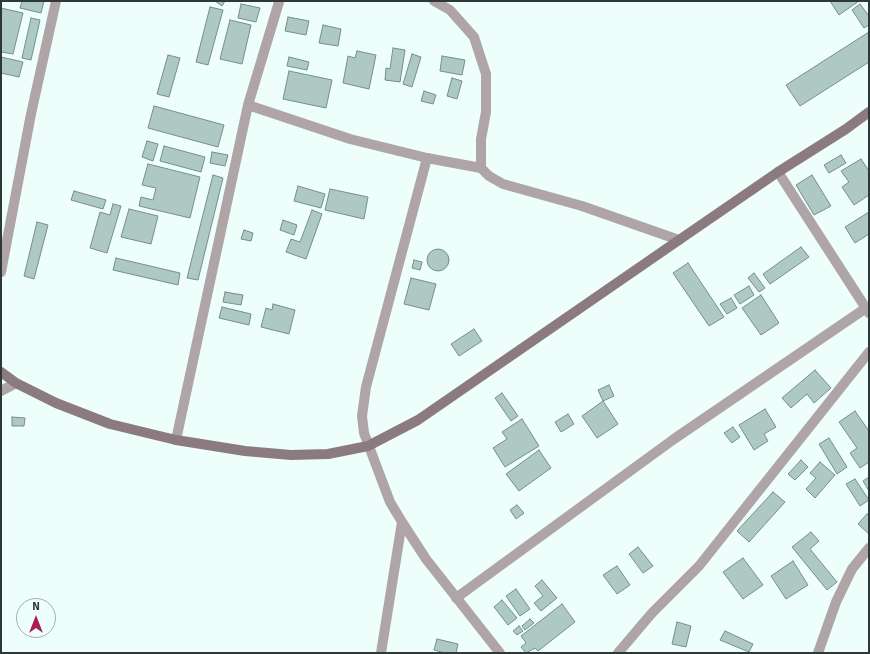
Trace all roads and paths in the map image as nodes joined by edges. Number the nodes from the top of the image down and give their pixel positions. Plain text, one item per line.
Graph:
1 (56, 1) edge
2 (277, 1) edge
3 (434, 1) edge
4 (248, 105) junction
5 (869, 112) edge
6 (427, 158) junction
7 (481, 168) junction
8 (778, 172) junction
9 (679, 240) junction
10 (1, 272) edge
11 (868, 311) edge
12 (869, 352) edge
13 (1, 372) edge
14 (16, 383) junction
15 (1, 391) edge
16 (176, 440) junction
17 (368, 446) junction
18 (402, 522) junction
19 (869, 548) edge
20 (456, 598) junction
21 (381, 653) edge
22 (500, 653) edge
23 (618, 653) edge
24 (818, 653) edge

1 - 10 street
2 - 4 street
3 - 7 street
4 - 6 street
4 - 16 street
5 - 8 street
6 - 7 street
6 - 17 street
7 - 9 street
8 - 9 street
8 - 11 street
9 - 17 street
11 - 20 street
12 - 23 street
13 - 14 street
14 - 15 street
14 - 16 street
16 - 17 street
17 - 18 street
18 - 20 street
18 - 21 street
19 - 24 street
20 - 22 street

